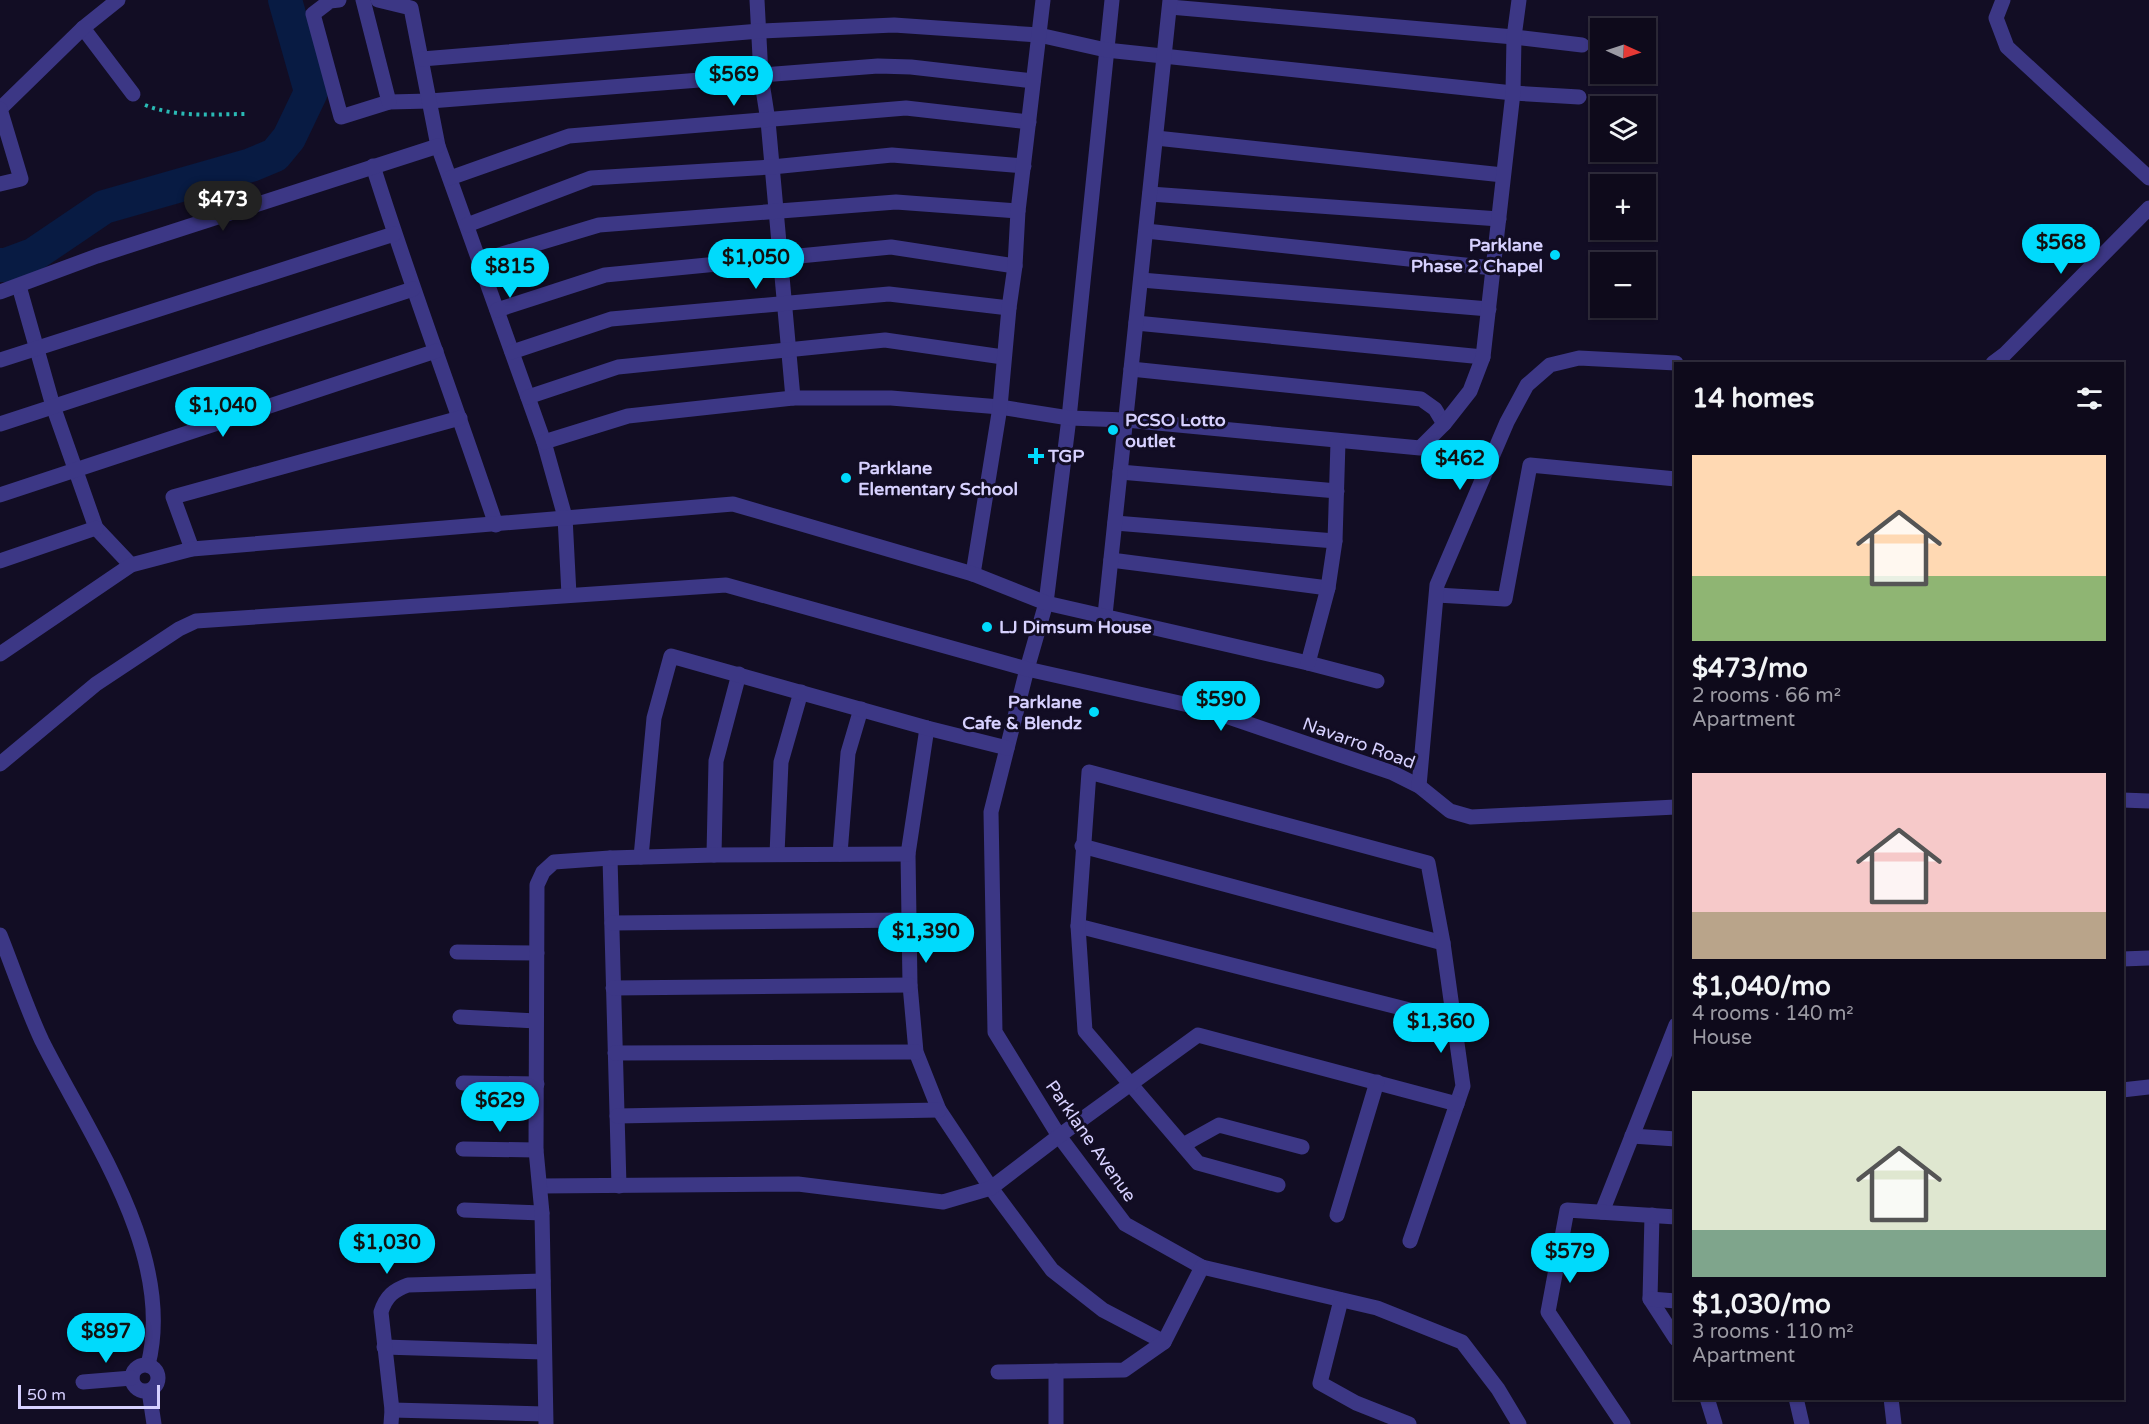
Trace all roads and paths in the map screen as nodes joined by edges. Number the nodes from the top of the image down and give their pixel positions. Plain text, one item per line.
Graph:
1 (118, 0) edge
2 (339, 0) edge
3 (363, 0) edge
4 (378, 0) edge
5 (757, 0) edge
6 (1042, 0) edge
7 (1112, 0) edge
8 (1519, 0) edge
9 (2003, 0) edge
10 (1170, 4) edge
11 (83, 28) junction
12 (760, 31) junction
13 (1039, 36) junction
14 (1514, 37) junction
15 (1582, 45) dead end
16 (1106, 50) junction
17 (1165, 54) junction
18 (422, 58) junction
19 (761, 76) junction
20 (1034, 81) junction
21 (1513, 93) junction
22 (134, 94) joint
23 (1579, 97) dead end
24 (430, 101) junction
25 (389, 102) junction
26 (0, 109) edge
27 (247, 114) dead end
28 (768, 121) junction
29 (1029, 122) junction
30 (1156, 138) junction
31 (438, 146) junction
32 (373, 166) junction
33 (772, 166) junction
34 (1024, 166) junction
35 (1503, 175) junction
36 (450, 178) junction
37 (2149, 178) edge
38 (0, 184) edge
39 (1150, 194) junction
40 (2149, 208) edge
41 (1018, 211) junction
42 (776, 212) junction
43 (1499, 219) junction
44 (466, 225) junction
45 (1146, 231) junction
46 (394, 234) junction
47 (780, 257) junction
48 (479, 261) junction
49 (1015, 266) junction
50 (1493, 268) junction
51 (1141, 279) junction
52 (19, 286) junction
53 (413, 289) junction
54 (0, 292) edge
55 (785, 303) junction
56 (1009, 308) junction
57 (1489, 309) junction
58 (497, 310) junction
59 (1136, 323) junction
60 (36, 348) junction
61 (789, 349) junction
62 (436, 351) junction
63 (512, 352) junction
64 (1003, 357) junction
65 (1483, 357) junction
66 (0, 360) edge
67 (1994, 362) edge
68 (1674, 363) edge
69 (1131, 369) junction
70 (528, 397) junction
71 (793, 398) junction
72 (53, 406) junction
73 (1000, 407) junction
74 (460, 418) junction
75 (1069, 418) junction
76 (1126, 420) junction
77 (0, 424) edge
78 (1444, 424) junction
79 (544, 442) junction
80 (1338, 442) junction
81 (75, 470) junction
82 (1120, 472) junction
83 (1674, 479) edge
84 (1337, 491) junction
85 (0, 495) edge
86 (565, 517) junction
87 (1115, 523) junction
88 (496, 525) junction
89 (96, 528) junction
90 (1335, 541) junction
91 (192, 549) junction
92 (1111, 560) junction
93 (0, 561) edge
94 (131, 566) junction
95 (973, 574) junction
96 (1328, 588) junction
97 (569, 595) junction
98 (1437, 595) junction
99 (1046, 603) junction
100 (1105, 615) junction
101 (0, 654) edge
102 (1308, 663) junction
103 (1027, 669) junction
104 (739, 674) junction
105 (1377, 681) dead end
106 (801, 692) junction
107 (861, 709) junction
108 (927, 728) junction
109 (1007, 748) junction
110 (0, 764) edge
111 (1419, 786) junction
112 (2124, 800) edge
113 (2149, 801) edge
114 (1674, 807) edge
115 (1082, 846) junction
116 (777, 854) junction
117 (840, 854) junction
118 (908, 854) junction
119 (714, 855) junction
120 (641, 857) junction
121 (610, 858) junction
122 (910, 920) junction
123 (612, 923) junction
124 (1078, 926) junction
125 (0, 935) edge
126 (1443, 943) junction
127 (457, 952) dead end
128 (537, 953) junction
129 (2149, 958) edge
130 (2124, 959) edge
131 (910, 985) junction
132 (613, 988) junction
133 (460, 1017) dead end
134 (536, 1021) junction
135 (1453, 1021) junction
136 (1674, 1030) edge
137 (916, 1052) junction
138 (615, 1053) junction
139 (1377, 1082) junction
140 (464, 1083) dead end
141 (537, 1084) junction
142 (1131, 1084) junction
143 (2149, 1087) edge
144 (2124, 1090) edge
145 (1457, 1104) junction
146 (939, 1110) junction
147 (617, 1116) junction
148 (1059, 1136) junction
149 (1632, 1136) junction
150 (1674, 1139) edge
151 (1183, 1145) junction
152 (1302, 1147) dead end
153 (463, 1149) dead end
154 (536, 1150) junction
155 (1278, 1185) dead end
156 (540, 1186) junction
157 (619, 1186) junction
158 (991, 1188) junction
159 (464, 1210) dead end
160 (1602, 1212) junction
161 (542, 1213) junction
162 (1337, 1215) dead end
163 (1652, 1215) junction
164 (1674, 1217) edge
165 (1410, 1241) dead end
166 (1202, 1267) junction
167 (543, 1281) junction
168 (1650, 1299) junction
169 (1341, 1300) junction
170 (1674, 1300) edge
171 (1674, 1336) edge
172 (1164, 1342) junction
173 (384, 1347) junction
174 (544, 1352) junction
175 (148, 1365) junction
176 (1056, 1371) junction
177 (998, 1372) dead end
178 (132, 1378) junction
179 (83, 1382) dead end
180 (149, 1391) junction
181 (1708, 1400) edge
182 (1796, 1400) edge
183 (1891, 1400) edge
184 (392, 1417) edge
185 (545, 1419) edge
186 (154, 1424) edge
187 (1056, 1424) edge
188 (1409, 1424) edge
189 (1519, 1424) edge
190 (1623, 1424) edge
191 (1715, 1424) edge
192 (1802, 1424) edge
193 (1894, 1424) edge

1 - 11 street
2 - 25 street
3 - 25 street
4 - 18 street
5 - 12 street
6 - 13 street
7 - 16 street, Parklane Avenue
8 - 14 street
9 - 37 street
10 - 14 street
10 - 17 street
11 - 22 street
11 - 26 street
12 - 13 street
12 - 18 street
12 - 19 street
13 - 16 street
13 - 20 street
14 - 15 street
14 - 21 street
16 - 17 street
16 - 75 street, Parklane Avenue
17 - 21 street
17 - 30 street
18 - 24 street
19 - 20 street
19 - 24 street
19 - 28 street
20 - 29 street
21 - 23 street
21 - 35 street
22 - 27 path
24 - 25 street
24 - 31 street
26 - 38 street
28 - 29 street
28 - 33 street
28 - 36 street
29 - 34 street
30 - 35 street
30 - 39 street
31 - 32 street
31 - 36 street
32 - 46 street
32 - 52 street
33 - 34 street
33 - 42 street
33 - 44 street
34 - 41 street
35 - 43 street
36 - 44 street
39 - 43 street
39 - 45 street
40 - 67 street
41 - 42 street
41 - 49 street
42 - 47 street
42 - 48 street
43 - 50 street
44 - 48 street
45 - 50 street
45 - 51 street
46 - 53 street
46 - 60 street
47 - 49 street
47 - 55 street
47 - 58 street
48 - 58 street
49 - 56 street
50 - 57 street
51 - 57 street
51 - 59 street
52 - 54 street
52 - 60 street
53 - 62 street
53 - 72 street
55 - 56 street
55 - 61 street
55 - 63 street
56 - 64 street
57 - 65 street
58 - 63 street
59 - 65 street
59 - 69 street
60 - 66 street
60 - 72 street
61 - 64 street
61 - 70 street
61 - 71 street
62 - 74 street
62 - 81 street
63 - 70 street
64 - 73 street
65 - 78 street
68 - 98 street
69 - 76 street
69 - 78 street
70 - 79 street
71 - 73 street
71 - 79 street
72 - 77 street
72 - 81 street
73 - 75 street
73 - 95 street
74 - 88 street
74 - 91 street
75 - 76 street
75 - 99 street, Parklane Avenue
76 - 80 street
76 - 82 street
78 - 80 street
79 - 86 street
80 - 84 street
81 - 85 street
81 - 89 street
82 - 84 street
82 - 87 street
83 - 98 street
84 - 90 street
86 - 88 street
86 - 95 street
86 - 97 street
87 - 90 street
87 - 92 street
88 - 91 street
89 - 93 street
89 - 94 street
90 - 96 street
91 - 94 street
92 - 96 street
92 - 100 street
94 - 101 street
95 - 99 street
96 - 102 street
97 - 103 street, Navarro Road
97 - 110 street, Navarro Road
98 - 111 street
99 - 100 street
99 - 103 street, Parklane Avenue
100 - 102 street
102 - 105 street
103 - 109 street, Parklane Avenue
103 - 111 street, Navarro Road
104 - 106 street
104 - 119 street
104 - 120 street
106 - 107 street
106 - 116 street
107 - 108 street
107 - 117 street
108 - 109 street
108 - 118 street
109 - 148 street, Parklane Avenue
111 - 114 street, Navarro Road
112 - 113 street
115 - 124 street
115 - 126 street
115 - 126 street
116 - 117 street
116 - 119 street
117 - 118 street
118 - 122 street
119 - 120 street
120 - 121 street
121 - 123 street
121 - 128 street
122 - 123 street
122 - 131 street
123 - 132 street
124 - 135 street
124 - 142 street
125 - 175 street
126 - 135 street
127 - 128 street
128 - 134 street
129 - 130 street
131 - 132 street
131 - 137 street
132 - 138 street
133 - 134 street
134 - 141 street
135 - 145 street
136 - 149 street
137 - 138 street
137 - 146 street
138 - 147 street
139 - 142 street
139 - 145 street
139 - 162 street
140 - 141 street
141 - 154 street
142 - 148 street
142 - 151 street
143 - 144 street
145 - 165 street
146 - 147 street
146 - 158 street
147 - 157 street
148 - 158 street
148 - 166 street, Parklane Avenue
149 - 150 street
149 - 160 street
151 - 152 street
151 - 155 street
153 - 154 street
154 - 156 street
156 - 157 street
156 - 161 street
157 - 158 street
158 - 172 street
159 - 161 street
160 - 163 street
160 - 190 street
161 - 167 street
163 - 164 street
163 - 168 street
166 - 169 street, Parklane Avenue
166 - 172 street
167 - 173 street
167 - 174 street
168 - 170 street
168 - 171 street
169 - 188 street
169 - 189 street, Parklane Avenue
172 - 176 street
173 - 174 street
173 - 184 street
174 - 185 street
175 - 178 street
175 - 180 street
176 - 177 street
176 - 187 street
178 - 179 street
178 - 180 street
180 - 186 street
181 - 191 street
182 - 192 street
183 - 193 street
184 - 185 street

